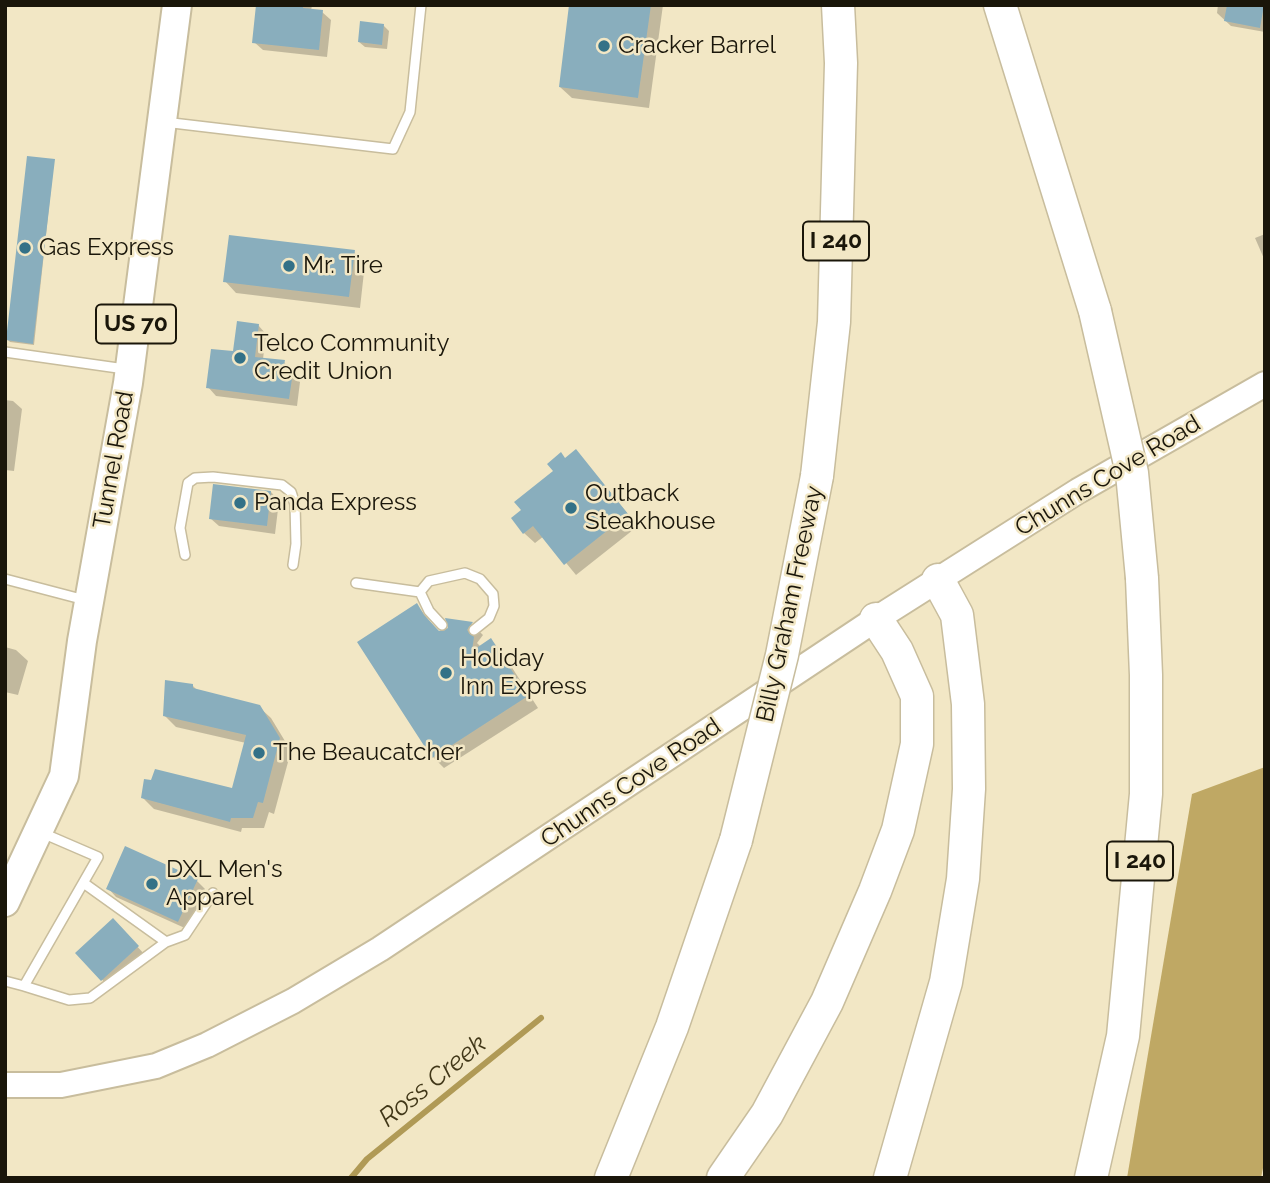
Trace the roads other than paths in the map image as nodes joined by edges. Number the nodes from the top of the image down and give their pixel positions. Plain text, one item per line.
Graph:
1 (177, 5) edge
2 (421, 5) edge
3 (838, 5) edge
4 (1000, 5) edge
5 (162, 122) junction
6 (5, 352) edge
7 (130, 370) junction
8 (1265, 384) edge
9 (185, 555) dead end
10 (293, 565) dead end
11 (5, 579) edge
12 (938, 580) junction
13 (356, 583) dead end
14 (420, 592) junction
15 (89, 601) junction
16 (876, 619) junction
17 (442, 625) dead end
18 (474, 630) dead end
19 (39, 832) junction
20 (85, 884) junction
21 (213, 893) dead end
22 (5, 902) edge
23 (166, 942) junction
24 (5, 981) edge
25 (24, 986) junction
26 (5, 1085) edge
27 (1099, 1141) junction
28 (611, 1178) edge
29 (723, 1178) edge
30 (890, 1178) edge
31 (1077, 1178) edge
32 (1091, 1178) edge

1 - 5 main road, Tunnel Road / US 70
2 - 5 lane
3 - 28 highway, Billy Graham Freeway / I 240, bridge
4 - 27 highway, I 240, bridge
5 - 7 main road, Tunnel Road / US 70
6 - 7 lane
7 - 15 main road, Tunnel Road / US 70
8 - 12 main road, Chunns Cove Road
9 - 10 lane
11 - 15 lane
12 - 16 main road, Chunns Cove Road
12 - 30 highway
13 - 14 lane
14 - 17 lane
14 - 18 lane
15 - 19 main road, Tunnel Road / US 70
16 - 26 main road, Chunns Cove Road
16 - 29 highway
19 - 20 lane
19 - 22 main road, Tunnel Road / US 70
20 - 23 lane
20 - 25 lane
21 - 23 lane
23 - 25 lane
24 - 25 lane
27 - 31 highway
27 - 32 highway, I 240

